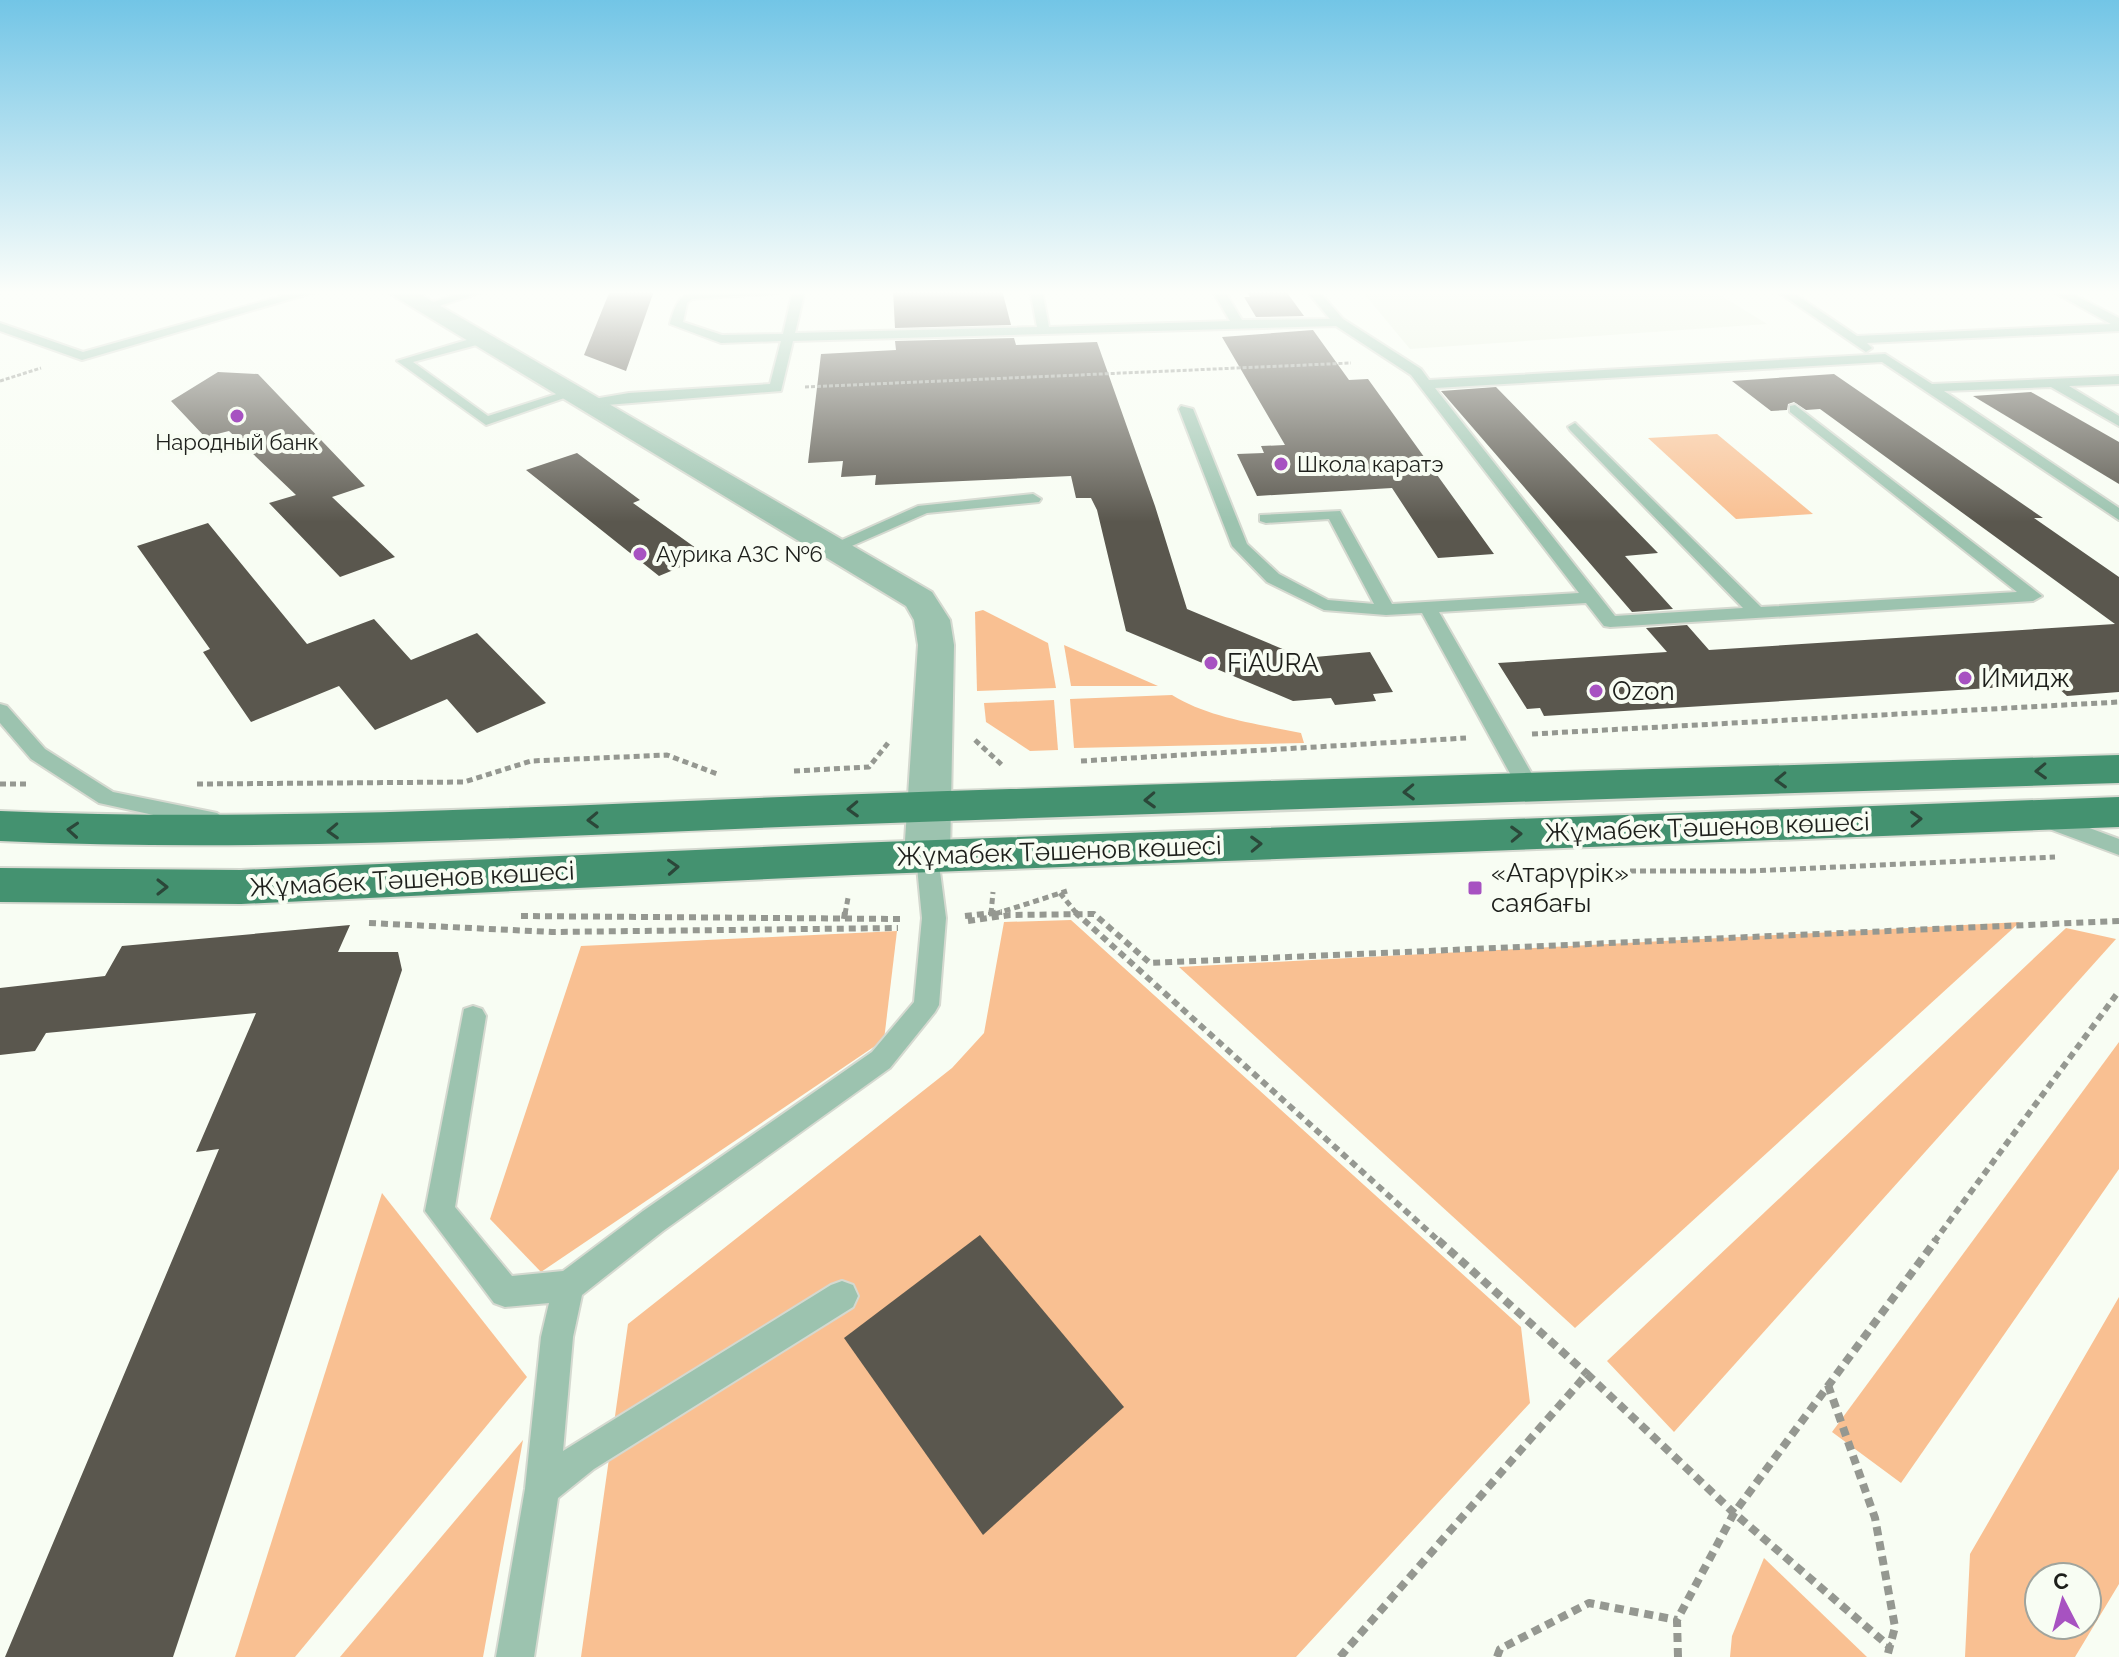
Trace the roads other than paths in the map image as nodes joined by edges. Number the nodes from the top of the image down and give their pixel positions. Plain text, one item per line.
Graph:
1 (412, 367) edge
2 (525, 367) edge
3 (780, 367) edge
4 (1407, 367) edge
5 (1721, 367) edge
6 (1899, 367) edge
7 (2119, 380) edge
8 (2054, 383) junction
9 (1427, 384) junction
10 (1929, 388) junction
11 (578, 399) junction
12 (1186, 409) dead end
13 (1795, 409) dead end
14 (2119, 422) edge
15 (1575, 427) dead end
16 (1033, 499) dead end
17 (2119, 515) edge
18 (1266, 518) dead end
19 (832, 548) junction
20 (1591, 597) junction
21 (1428, 607) junction
22 (1386, 610) junction
23 (1757, 613) junction
24 (0, 710) edge
25 (2119, 769) edge
26 (1529, 788) junction
27 (931, 807) junction
28 (2119, 812) edge
29 (2033, 815) junction
30 (0, 826) edge
31 (277, 833) junction
32 (2119, 847) edge
33 (927, 856) junction
34 (0, 885) edge
35 (473, 1016) dead end
36 (569, 1286) junction
37 (842, 1296) dead end
38 (542, 1489) junction
39 (515, 1657) edge

1 - 11 lane
2 - 11 street
3 - 11 lane
4 - 9 lane
5 - 9 lane
6 - 10 lane
7 - 8 lane
8 - 10 lane
8 - 14 lane
9 - 20 lane
10 - 17 lane
11 - 19 street
12 - 22 lane
13 - 23 lane
15 - 23 lane
16 - 19 lane
18 - 22 lane
19 - 27 street
20 - 21 lane
20 - 23 lane
21 - 22 lane
21 - 26 lane
24 - 31 lane
25 -> 26 main road, Жұмабек Тәшенов көшесі
26 -> 27 main road, Жұмабек Тәшенов көшесі
27 -> 31 main road, Жұмабек Тәшенов көшесі
27 - 33 street
28 - 29 main road, Жұмабек Тәшенов көшесі
29 - 32 lane
33 -> 29 main road, Жұмабек Тәшенов көшесі
31 -> 30 main road, Жұмабек Тәшенов көшесі
34 -> 33 main road, Жұмабек Тәшенов көшесі
33 - 36 lane
35 - 36 lane
36 - 38 lane
37 - 38 lane
38 - 39 lane

